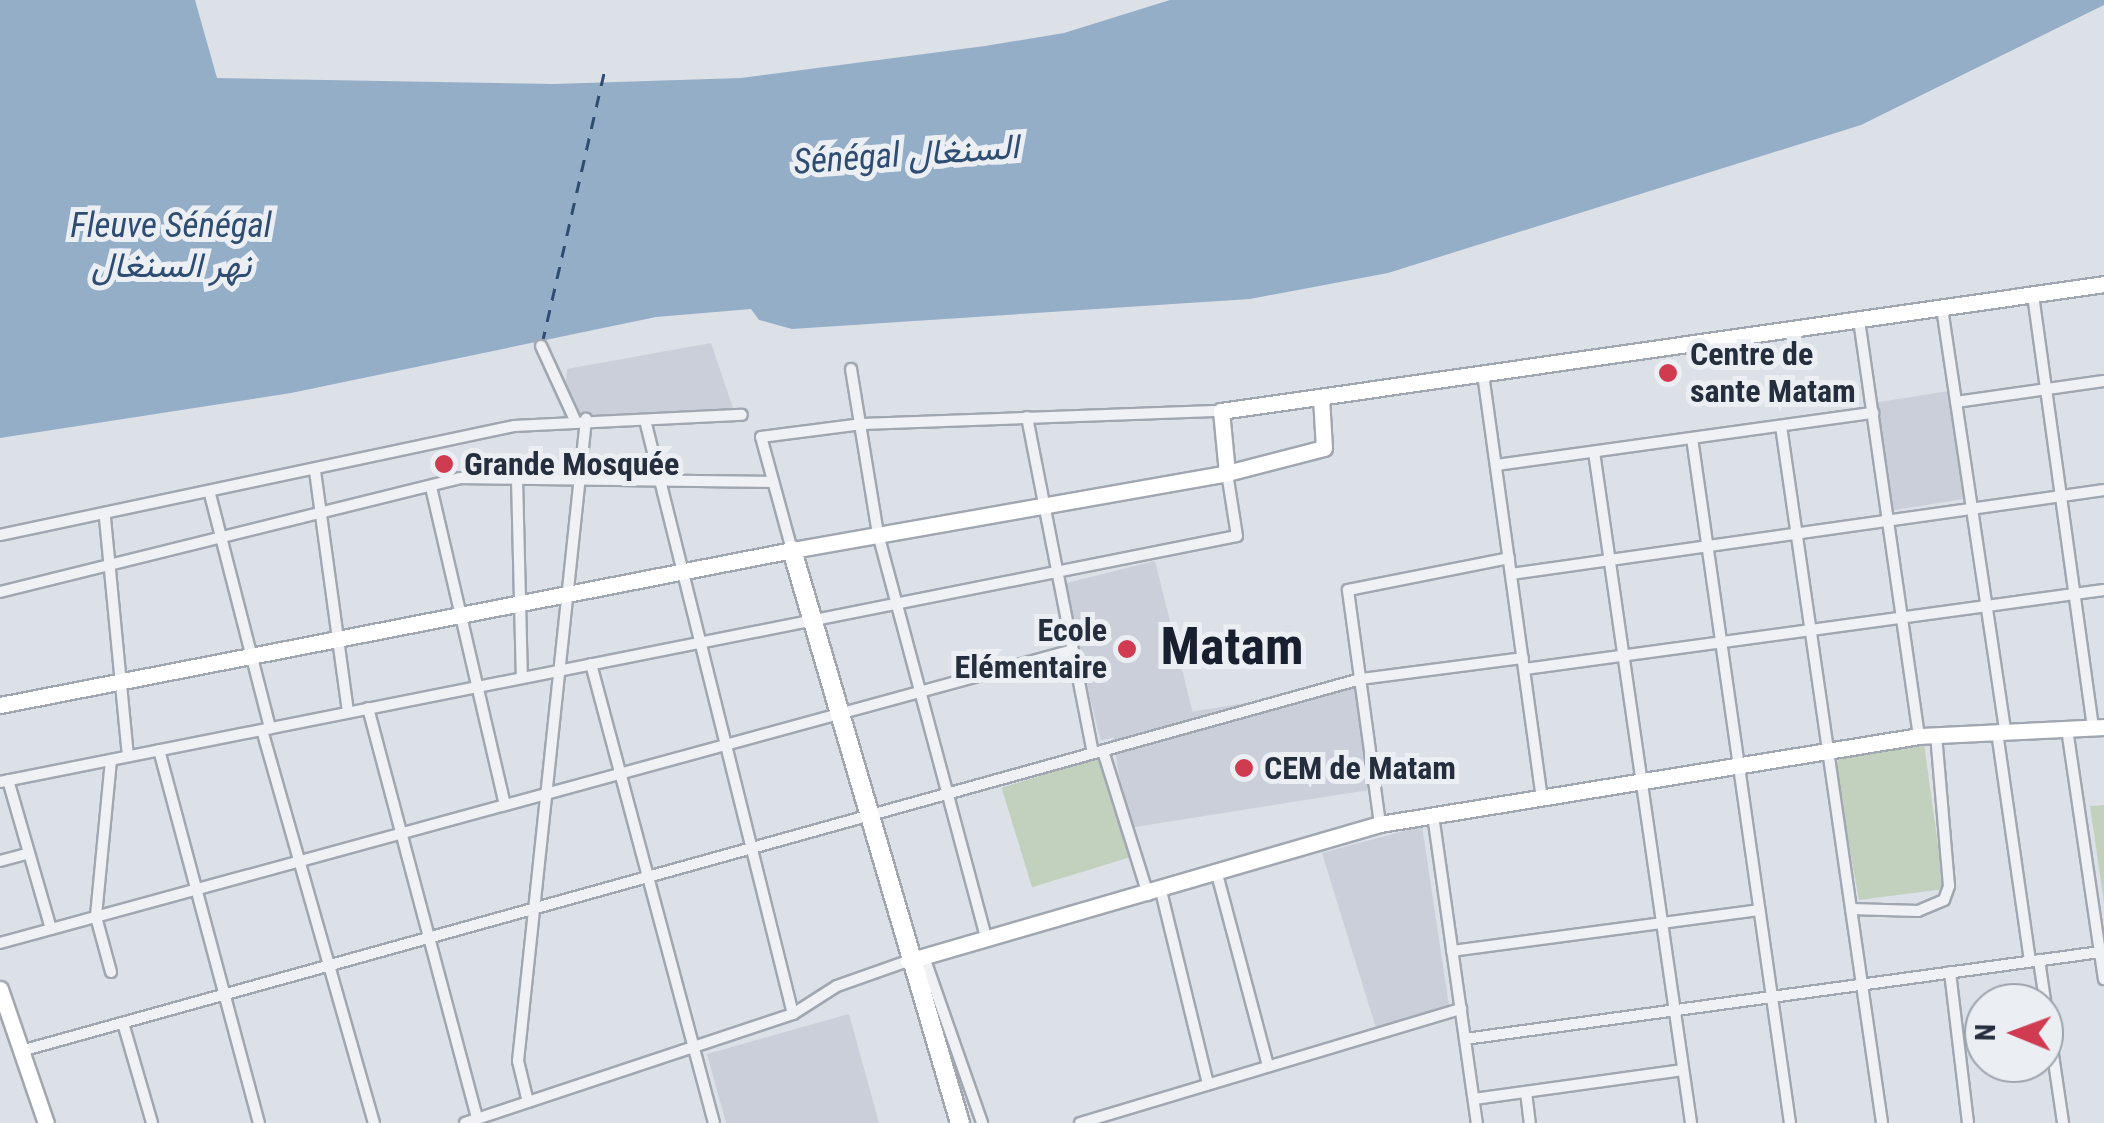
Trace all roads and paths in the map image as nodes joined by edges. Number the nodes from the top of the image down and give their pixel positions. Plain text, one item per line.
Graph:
1 (2104, 284) edge
2 (2033, 294) junction
3 (1942, 308) junction
4 (1860, 320) junction
5 (541, 346) dead end
6 (851, 368) dead end
7 (1483, 374) junction
8 (2104, 381) edge
9 (2046, 389) junction
10 (1321, 397) junction
11 (1956, 402) junction
12 (1220, 412) junction
13 (1873, 413) junction
14 (742, 416) dead end
15 (1027, 417) junction
16 (581, 420) junction
17 (646, 420) junction
18 (862, 424) junction
19 (1781, 426) junction
20 (1692, 438) junction
21 (1594, 452) junction
22 (1496, 465) junction
23 (315, 470) junction
24 (1227, 473) junction
25 (517, 478) junction
26 (580, 480) junction
27 (773, 482) junction
28 (660, 483) junction
29 (431, 487) junction
30 (2104, 490) edge
31 (210, 494) junction
32 (2062, 496) junction
33 (1044, 506) junction
34 (1972, 509) junction
35 (322, 516) junction
36 (106, 518) junction
37 (1888, 521) junction
38 (878, 534) junction
39 (1797, 534) junction
40 (0, 535) edge
41 (222, 539) junction
42 (1708, 546) junction
43 (792, 550) junction
44 (1509, 558) junction
45 (1610, 560) junction
46 (109, 566) junction
47 (1057, 572) junction
48 (681, 574) junction
49 (1511, 574) junction
50 (2104, 590) edge
51 (0, 592) edge
52 (2076, 594) junction
53 (568, 596) junction
54 (896, 604) junction
55 (516, 606) junction
56 (1986, 606) junction
57 (460, 616) junction
58 (1902, 618) junction
59 (811, 620) junction
60 (1811, 630) junction
61 (338, 640) junction
62 (1722, 642) junction
63 (699, 643) junction
64 (1073, 650) junction
65 (252, 656) junction
66 (1624, 656) junction
67 (591, 664) junction
68 (1524, 664) junction
69 (560, 670) junction
70 (522, 678) junction
71 (1362, 679) junction
72 (121, 682) junction
73 (476, 687) junction
74 (920, 692) junction
75 (0, 705) edge
76 (368, 708) junction
77 (348, 712) junction
78 (838, 714) junction
79 (2099, 728) edge
80 (266, 729) junction
81 (2067, 730) junction
82 (2001, 732) junction
83 (1927, 735) junction
84 (726, 744) junction
85 (1828, 749) junction
86 (159, 750) junction
87 (1098, 752) junction
88 (128, 756) junction
89 (110, 760) junction
90 (1739, 764) junction
91 (620, 774) junction
92 (4, 781) edge
93 (1642, 781) junction
94 (548, 793) junction
95 (947, 794) junction
96 (1542, 797) junction
97 (505, 805) junction
98 (1433, 815) junction
99 (867, 816) junction
100 (1380, 824) junction
101 (401, 833) junction
102 (753, 848) junction
103 (29, 854) junction
104 (0, 861) edge
105 (299, 861) junction
106 (1217, 874) junction
107 (648, 877) junction
108 (198, 889) junction
109 (1154, 893) junction
110 (1851, 908) junction
111 (534, 909) junction
112 (1760, 910) junction
113 (96, 917) junction
114 (1662, 923) junction
115 (51, 929) junction
116 (429, 938) junction
117 (986, 940) junction
118 (0, 943) edge
119 (1452, 951) junction
120 (2100, 952) junction
121 (916, 959) junction
122 (2035, 961) junction
123 (329, 966) junction
124 (111, 972) dead end
125 (1950, 972) junction
126 (2104, 980) edge
127 (1862, 985) junction
128 (0, 990) edge
129 (226, 994) junction
130 (1772, 997) junction
131 (1461, 1009) junction
132 (1674, 1010) junction
133 (793, 1014) junction
134 (123, 1023) junction
135 (1465, 1040) junction
136 (694, 1048) junction
137 (21, 1051) junction
138 (1268, 1066) junction
139 (1683, 1070) junction
140 (1208, 1084) junction
141 (1526, 1092) junction
142 (1474, 1100) junction
143 (528, 1102) junction
144 (1121, 1117) edge
145 (477, 1119) junction
146 (46, 1123) edge
147 (152, 1123) edge
148 (260, 1123) edge
149 (374, 1123) edge
150 (465, 1123) edge
151 (714, 1123) edge
152 (960, 1123) edge
153 (982, 1123) edge
154 (1080, 1123) edge
155 (1477, 1123) edge
156 (1530, 1123) edge
157 (1691, 1123) edge
158 (1790, 1123) edge
159 (1882, 1123) edge
160 (1968, 1123) edge
161 (2062, 1123) edge

1 - 2 main road
2 - 3 main road
2 - 9 street
3 - 4 main road
3 - 11 street
4 - 7 main road
4 - 13 street
5 - 16 street
6 - 18 street
7 - 10 main road
7 - 22 street
8 - 9 street
9 - 11 street
9 - 32 street
10 - 12 main road
10 - 24 main road
11 - 34 street
12 - 15 street
12 - 24 main road
13 - 19 street
13 - 37 street
14 - 17 street
15 - 18 street
15 - 33 street
16 - 17 street
16 - 23 street
16 - 26 street
17 - 28 street
18 - 27 street
18 - 38 street
19 - 20 street
19 - 39 street
20 - 21 street
20 - 42 street
21 - 22 street
21 - 45 street
22 - 44 street
23 - 31 street
23 - 35 street
24 - 33 main road
24 - 47 street
25 - 26 street
25 - 29 street
25 - 55 street
26 - 28 street
26 - 53 street
27 - 28 street
27 - 43 street
28 - 48 street
29 - 35 street
29 - 57 street
30 - 32 street
31 - 36 street
31 - 41 street
32 - 34 street
32 - 52 street
33 - 38 main road
33 - 47 street
34 - 37 street
34 - 56 street
35 - 41 street
35 - 61 street
36 - 40 street
36 - 46 street
37 - 39 street
37 - 58 street
38 - 43 main road
38 - 54 street
39 - 42 street
39 - 60 street
41 - 46 street
41 - 65 street
42 - 45 street
42 - 62 street
43 - 48 main road
43 - 59 main road
44 - 49 street
44 - 71 street
45 - 49 street
45 - 66 street
46 - 51 street
46 - 72 street
47 - 54 street
47 - 64 street
48 - 53 main road
48 - 63 street
49 - 68 street
50 - 52 street
52 - 56 street
52 - 79 street
53 - 55 main road
53 - 69 street
54 - 59 street
54 - 74 street
55 - 57 main road
55 - 70 street
56 - 58 street
56 - 82 street
57 - 61 main road
57 - 73 street
58 - 60 street
58 - 83 street
59 - 63 street
59 - 78 main road
60 - 62 street
60 - 85 street
61 - 65 main road
61 - 77 street
62 - 66 street
62 - 90 street
63 - 67 street
63 - 84 street
64 - 74 street
64 - 87 street
65 - 72 main road
65 - 80 street
66 - 68 street
66 - 93 street
67 - 69 street
67 - 91 street
68 - 71 street
68 - 96 street
69 - 70 street
69 - 94 street
70 - 73 street
71 - 87 street
71 - 100 street
72 - 75 main road
72 - 88 street
73 - 76 street
73 - 97 street
74 - 78 street
74 - 95 street
76 - 77 street
76 - 101 street
77 - 80 street
78 - 84 street
78 - 99 main road
79 - 81 main road
80 - 86 street
80 - 105 street
81 - 82 main road
81 - 120 street
82 - 83 main road
82 - 122 street
83 - 85 main road
83 - 110 street
84 - 91 street
84 - 102 street
85 - 90 main road
85 - 110 street
86 - 88 street
86 - 108 street
87 - 95 street
87 - 109 street
88 - 89 street
89 - 92 street
89 - 113 street
90 - 93 main road
90 - 112 street
91 - 94 street
91 - 107 street
92 - 103 street
93 - 96 main road
93 - 114 street
94 - 97 street
94 - 111 street
95 - 99 street
95 - 117 street
96 - 98 main road
97 - 101 street
98 - 100 main road
98 - 119 street
99 - 102 street
99 - 121 main road
100 - 106 main road
101 - 105 street
101 - 116 street
102 - 107 street
102 - 133 street
103 - 104 street
103 - 115 street
105 - 108 street
105 - 123 street
106 - 109 main road
106 - 138 street
107 - 111 street
107 - 136 street
108 - 113 street
108 - 129 street
109 - 117 main road
109 - 140 street
110 - 127 street
111 - 116 street
111 - 143 street
112 - 114 street
112 - 130 street
113 - 115 street
113 - 124 street
114 - 119 street
114 - 132 street
115 - 118 street
116 - 123 street
116 - 145 street
117 - 121 main road
119 - 131 street
120 - 122 street
120 - 126 street
121 - 133 street
121 - 152 main road
121 - 153 street
122 - 125 street
122 - 161 street
123 - 129 street
123 - 149 street
125 - 127 street
125 - 160 street
127 - 130 street
127 - 159 street
128 - 137 main road
129 - 134 street
129 - 148 street
130 - 132 street
130 - 158 street
131 - 135 street
131 - 138 street
132 - 135 street
132 - 139 street
133 - 136 street
134 - 137 street
134 - 147 street
135 - 142 street
136 - 143 street
136 - 151 street
137 - 146 main road
138 - 140 street
139 - 141 street
139 - 157 street
140 - 144 street
141 - 142 street
141 - 156 street
142 - 155 street
143 - 145 street
144 - 154 street
145 - 150 street

